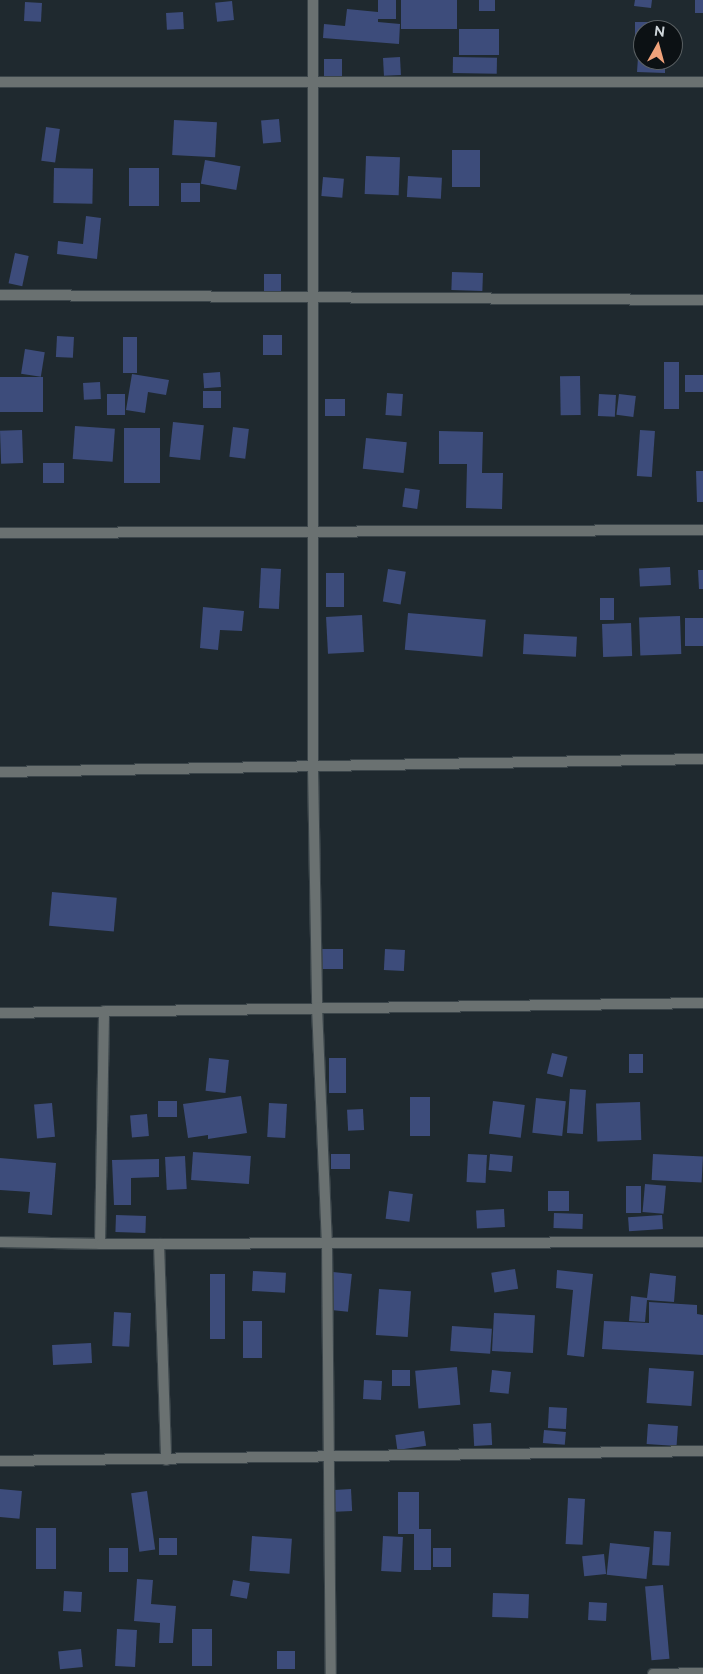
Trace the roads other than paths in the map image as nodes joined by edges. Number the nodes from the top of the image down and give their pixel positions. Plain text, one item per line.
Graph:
1 (313, 0) edge
2 (0, 82) edge
3 (313, 82) junction
4 (703, 82) edge
5 (0, 295) edge
6 (312, 300) junction
7 (703, 300) edge
8 (703, 530) edge
9 (0, 533) edge
10 (313, 533) junction
11 (703, 759) edge
12 (313, 768) junction
13 (0, 772) edge
14 (703, 1003) edge
15 (317, 1007) junction
16 (104, 1011) junction
17 (0, 1013) edge
18 (0, 1242) edge
19 (703, 1242) edge
20 (327, 1243) junction
21 (100, 1244) junction
22 (158, 1244) junction
23 (703, 1451) edge
24 (327, 1458) junction
25 (166, 1460) junction
26 (0, 1461) edge
27 (703, 1673) edge
28 (331, 1674) edge
29 (654, 1674) edge

1 - 3 street
2 - 3 street
3 - 4 street
3 - 6 street
5 - 6 street
6 - 7 street
6 - 10 street
8 - 10 street
9 - 10 street
10 - 12 street
11 - 12 street
12 - 13 street
12 - 15 street
14 - 15 street
15 - 16 street
15 - 20 street
16 - 17 street
16 - 21 street
18 - 21 street
19 - 20 street
20 - 22 street
20 - 24 street
21 - 22 street
22 - 25 street
23 - 24 street
24 - 25 street
24 - 28 street
25 - 26 street
27 - 29 street

